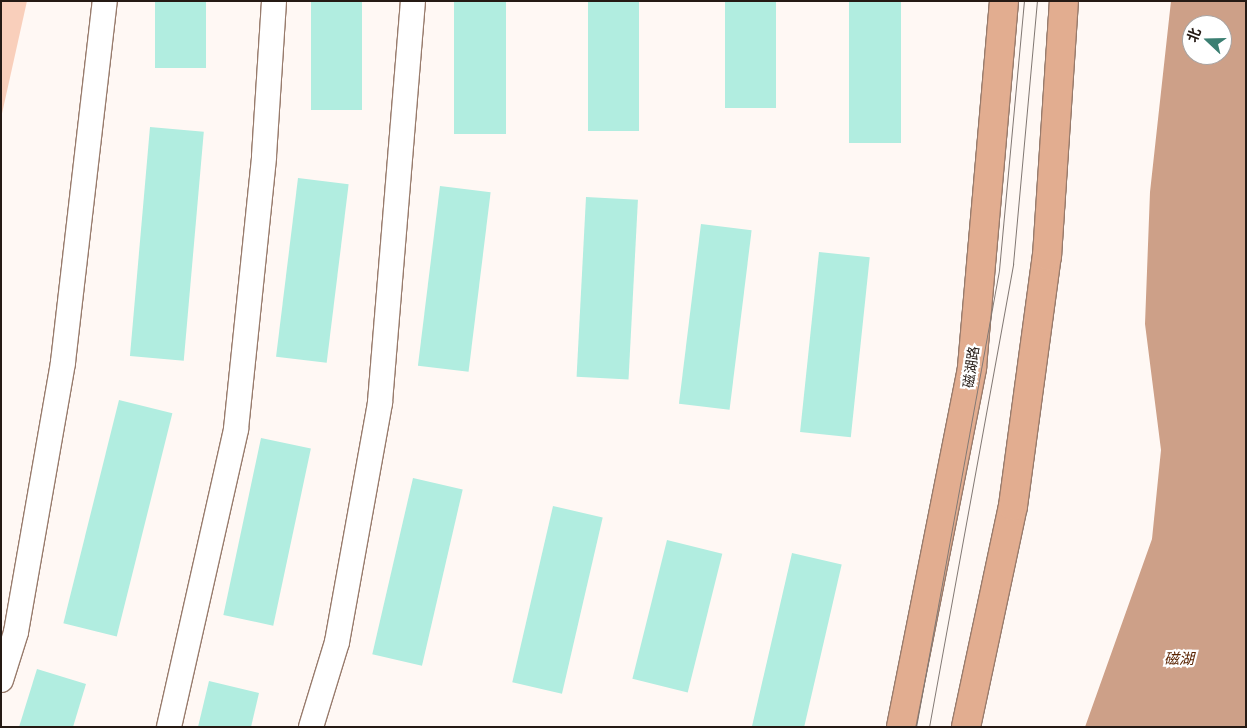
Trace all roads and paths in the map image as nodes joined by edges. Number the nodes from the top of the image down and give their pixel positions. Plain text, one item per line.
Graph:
1 (105, 1) edge
2 (274, 1) edge
3 (413, 1) edge
4 (1004, 1) edge
5 (1064, 1) edge
6 (1, 680) edge
7 (169, 727) edge
8 (311, 727) edge
9 (901, 727) edge
10 (966, 727) edge

1 - 6 street
2 - 7 street
3 - 8 street
4 - 9 main road, 磁湖路
5 - 10 main road

